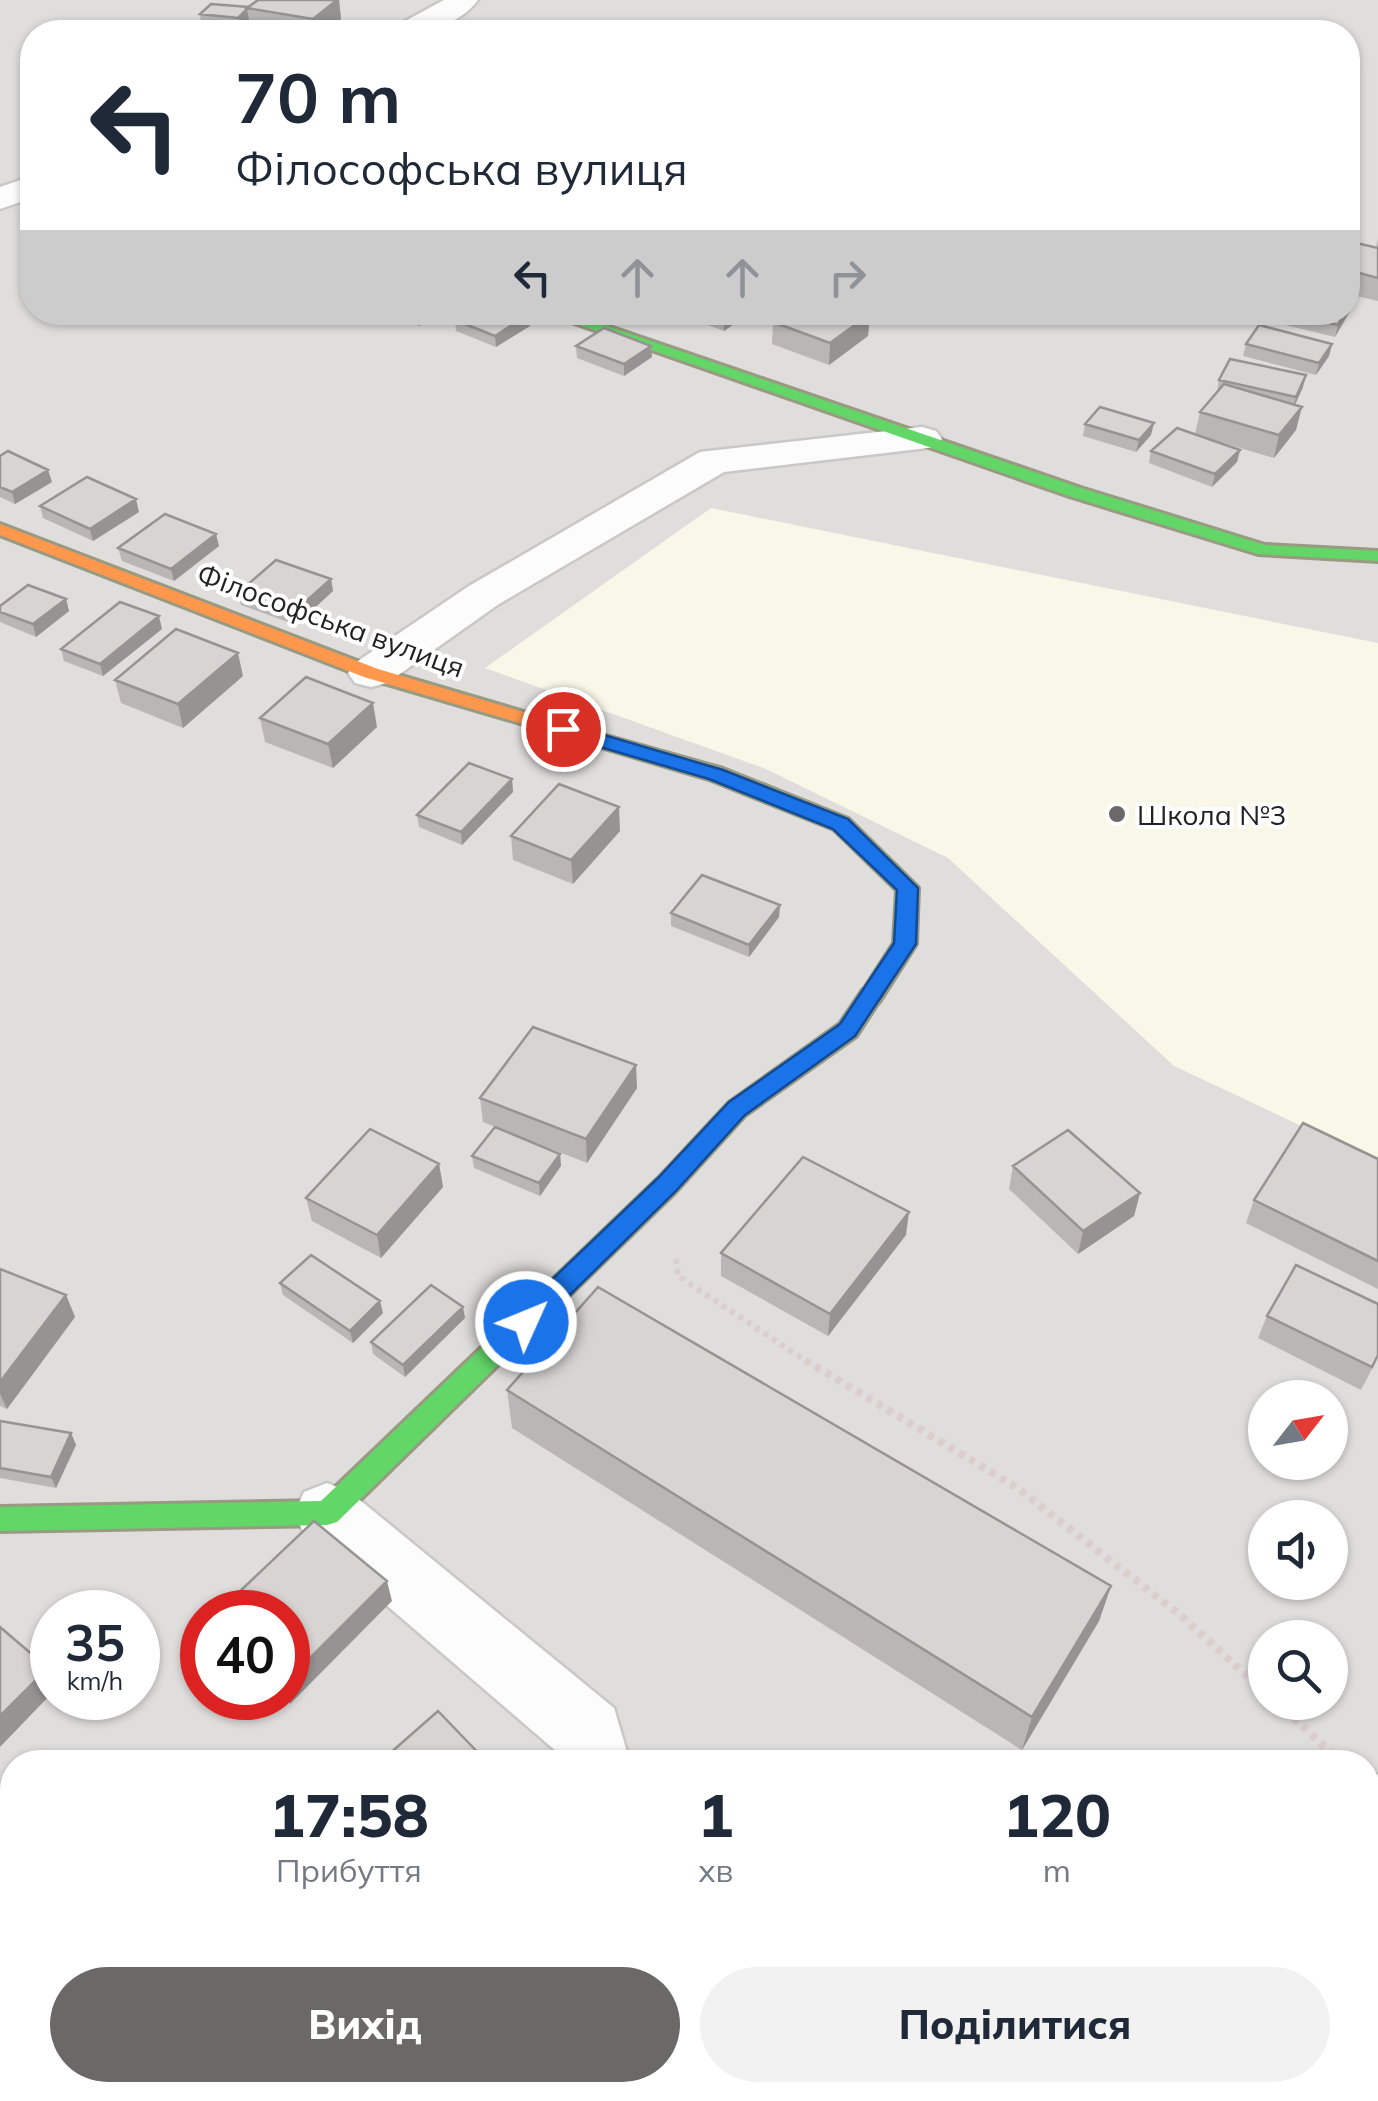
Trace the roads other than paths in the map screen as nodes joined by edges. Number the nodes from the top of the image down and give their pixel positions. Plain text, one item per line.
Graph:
1 (463, 0) edge
2 (428, 20) edge
3 (588, 325) edge
4 (922, 439) junction
5 (0, 529) edge
6 (1378, 556) edge
7 (371, 673) junction
8 (328, 1513) junction
9 (0, 1519) edge
10 (592, 1750) edge

1 - 2 street
3 - 4 street
4 - 6 street
4 - 7 street
5 - 7 street, Філософська вулиця
7 - 8 street, Філософська вулиця
8 - 9 street
8 - 10 street

